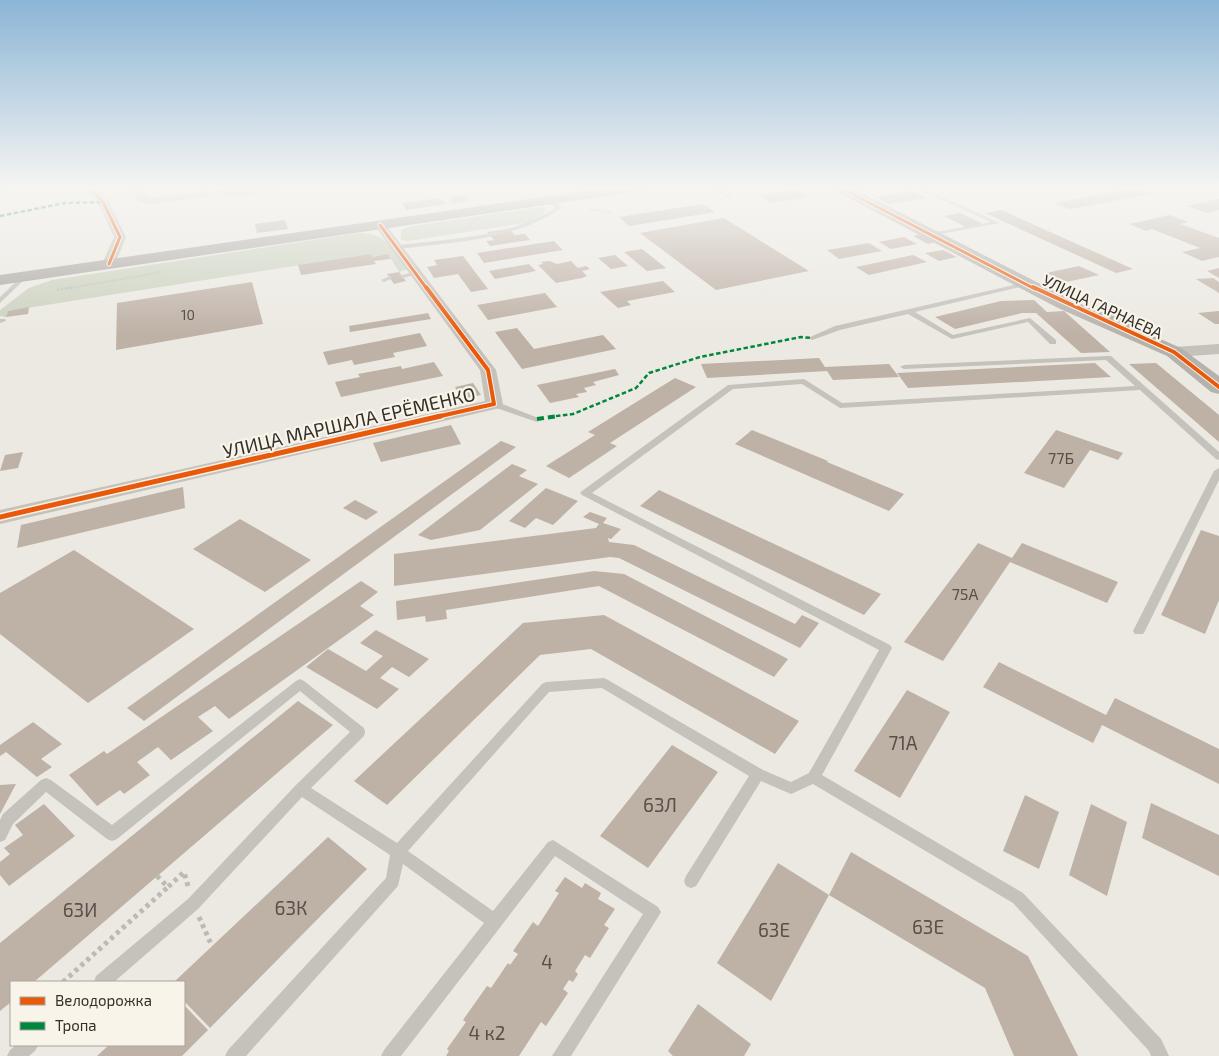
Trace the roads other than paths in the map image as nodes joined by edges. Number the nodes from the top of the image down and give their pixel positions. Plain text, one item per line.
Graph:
1 (120, 236) edge
2 (302, 236) edge
3 (389, 236) edge
4 (474, 236) edge
5 (934, 236) edge
6 (398, 247) junction
7 (109, 264) junction
8 (418, 273) junction
9 (402, 276) dead end
10 (24, 277) junction
11 (0, 280) edge
12 (1027, 284) junction
13 (0, 301) edge
14 (910, 312) junction
15 (812, 338) dead end
16 (1053, 342) dead end
17 (1219, 349) edge
18 (1174, 352) junction
19 (904, 366) dead end
20 (1219, 387) edge
21 (1141, 388) junction
22 (494, 404) junction
23 (537, 419) dead end
24 (1219, 457) edge
25 (1219, 471) edge
26 (0, 517) edge
27 (1139, 631) dead end
28 (758, 774) junction
29 (814, 777) junction
30 (300, 789) junction
31 (0, 835) edge
32 (398, 852) junction
33 (691, 881) dead end
34 (495, 922) junction
35 (103, 981) edge
36 (28, 1046) edge
37 (16, 1056) edge
38 (234, 1056) edge
39 (390, 1056) edge
40 (561, 1056) edge
41 (1160, 1056) edge

1 - 7 street
2 - 7 main road
3 - 6 street, УЛИЦА МАРШАЛА ЕРЁМЕНКО
4 - 6 lane
5 - 12 street, УЛИЦА ГАРНАЕВА
6 - 8 street, УЛИЦА МАРШАЛА ЕРЁМЕНКО
7 - 10 main road
8 - 9 lane
8 - 22 street, УЛИЦА МАРШАЛА ЕРЁМЕНКО
10 - 11 main road
10 - 13 lane
12 - 14 lane
12 - 18 street, УЛИЦА ГАРНАЕВА
14 - 15 lane
14 - 16 lane
17 - 18 street
18 - 20 street, УЛИЦА ГАРНАЕВА
19 - 21 lane
21 - 24 lane
21 - 29 lane
22 - 23 lane
22 - 26 street, УЛИЦА МАРШАЛА ЕРЁМЕНКО
25 - 27 lane
28 - 29 lane
28 - 32 lane
28 - 33 lane
29 - 41 lane
30 - 31 lane
30 - 32 lane
30 - 35 lane
32 - 34 lane
32 - 38 lane
34 - 39 lane
34 - 40 lane
36 - 37 lane

